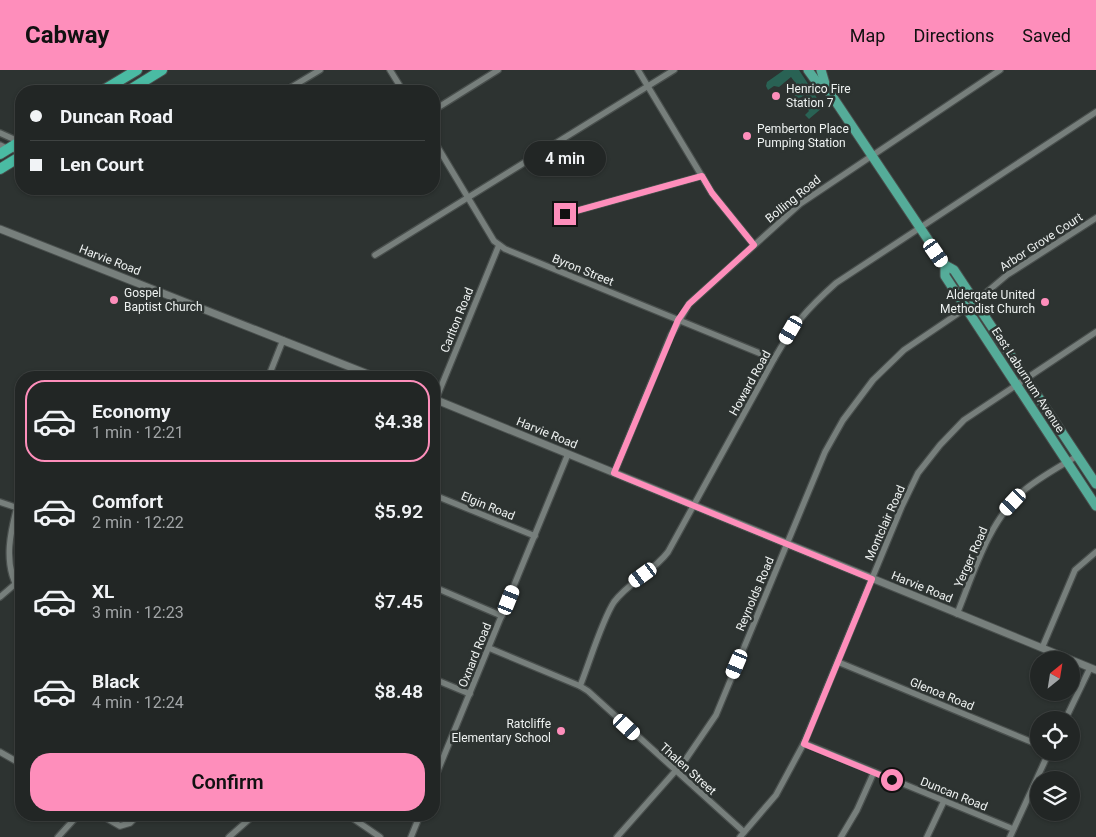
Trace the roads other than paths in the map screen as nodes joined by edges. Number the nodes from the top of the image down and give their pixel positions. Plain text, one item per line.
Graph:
1 (137, 70) edge
2 (162, 70) edge
3 (320, 70) edge
4 (390, 70) edge
5 (498, 70) edge
6 (638, 70) edge
7 (674, 70) edge
8 (808, 70) edge
9 (820, 70) edge
10 (1000, 70) edge
11 (112, 85) edge
12 (138, 85) edge
13 (295, 85) edge
14 (399, 85) edge
15 (648, 86) junction
16 (826, 87) junction
17 (440, 106) edge
18 (1096, 112) edge
19 (0, 132) edge
20 (15, 141) edge
21 (440, 151) edge
22 (871, 155) junction
23 (15, 160) edge
24 (0, 169) edge
25 (702, 176) junction
26 (468, 197) junction
27 (565, 214) dead end
28 (1096, 218) edge
29 (0, 229) edge
30 (920, 229) junction
31 (500, 245) junction
32 (754, 245) junction
33 (375, 255) dead end
34 (944, 265) junction
35 (975, 302) junction
36 (966, 308) junction
37 (678, 320) junction
38 (1096, 332) edge
39 (283, 340) junction
40 (774, 359) junction
41 (271, 371) edge
42 (360, 371) edge
43 (1026, 379) junction
44 (1016, 384) junction
45 (440, 387) edge
46 (440, 403) edge
47 (568, 454) junction
48 (1077, 456) junction
49 (1067, 462) junction
50 (614, 473) junction
51 (1096, 484) edge
52 (440, 497) edge
53 (0, 502) edge
54 (694, 506) junction
55 (1096, 506) edge
56 (15, 508) edge
57 (15, 521) edge
58 (535, 536) junction
59 (786, 544) junction
60 (1096, 552) edge
61 (872, 579) junction
62 (14, 585) joint
63 (440, 590) edge
64 (0, 597) edge
65 (957, 614) junction
66 (502, 616) junction
67 (489, 648) junction
68 (1042, 648) junction
69 (838, 662) junction
70 (1093, 669) edge
71 (440, 682) edge
72 (580, 686) junction
73 (470, 694) junction
74 (1070, 711) edge
75 (1030, 741) edge
76 (804, 744) junction
77 (0, 752) edge
78 (15, 761) edge
79 (440, 761) edge
80 (1045, 761) edge
81 (676, 771) junction
82 (874, 772) junction
83 (944, 801) junction
84 (73, 821) edge
85 (111, 821) edge
86 (132, 821) edge
87 (247, 821) edge
88 (357, 821) edge
89 (418, 821) edge
90 (1013, 830) junction
91 (742, 835) edge
92 (58, 837) edge
93 (229, 837) edge
94 (380, 837) edge
95 (411, 837) edge
96 (617, 837) edge
97 (841, 837) edge
98 (927, 837) edge
99 (1010, 837) edge

1 - 11 highway
2 - 12 highway
3 - 13 street
4 - 14 street
5 - 17 street
6 - 15 street
7 - 15 street
8 - 16 main road, East Laburnum Avenue
9 - 16 main road, East Laburnum Avenue
10 - 22 street, Bolling Road
15 - 25 street
15 - 26 street
16 - 22 main road, East Laburnum Avenue
18 - 30 street, Howard Road
19 - 20 street
21 - 26 street, Byron Street
22 - 30 main road, East Laburnum Avenue
22 - 32 street, Bolling Road
23 - 24 highway
25 - 27 street
25 - 32 street
26 - 31 street, Byron Street
26 - 33 street
28 - 35 street, Arbor Grove Court
29 - 39 street, Harvie Road
30 - 34 main road, East Laburnum Avenue
30 - 40 street, Howard Road
31 - 37 street, Byron Street
31 - 45 street, Carlton Road
32 - 37 street, Bolling Road
34 - 35 main road, East Laburnum Avenue
34 - 36 main road, East Laburnum Avenue
35 - 36 street, Reynolds Road
35 - 43 main road, East Laburnum Avenue
36 - 44 main road, East Laburnum Avenue
36 - 59 street, Reynolds Road
37 - 40 street, Byron Street
37 - 50 street, Bolling Road
38 - 43 street, Montclair Road
39 - 41 street
39 - 42 street, Harvie Road
40 - 54 street, Howard Road
43 - 44 street, Montclair Road
43 - 48 main road, East Laburnum Avenue
44 - 49 main road, East Laburnum Avenue
44 - 61 street, Montclair Road
46 - 47 street, Harvie Road
47 - 50 street, Harvie Road
47 - 58 street, Oxnard Road
48 - 49 street, Yerger Road
48 - 51 main road, East Laburnum Avenue
49 - 55 main road, East Laburnum Avenue
49 - 65 street, Yerger Road
50 - 54 street, Harvie Road
52 - 58 street, Elgin Road
53 - 56 street
54 - 59 street, Harvie Road
54 - 72 street, Howard Road
57 - 62 street
58 - 66 street, Oxnard Road
59 - 61 street, Harvie Road
59 - 81 street, Reynolds Road
60 - 68 street
61 - 65 street, Harvie Road
61 - 69 street, Montclair Road
62 - 64 street
63 - 66 street
65 - 68 street, Harvie Road
66 - 67 street, Oxnard Road
67 - 72 street, Thalen Street
67 - 73 street, Oxnard Road
68 - 70 street, Harvie Road
69 - 75 street, Glenoa Road
69 - 76 street, Montclair Road
70 - 74 street
71 - 73 street
72 - 81 street, Thalen Street
73 - 79 street, Oxnard Road
76 - 82 street, Duncan Road
76 - 91 street, Montclair Road
77 - 78 street
80 - 90 street
81 - 91 street, Thalen Street
81 - 96 street, Reynolds Road
82 - 83 street, Duncan Road
82 - 97 street
83 - 90 street, Duncan Road
83 - 98 street
84 - 92 street
85 - 86 street
87 - 93 street
88 - 94 street
89 - 95 street
90 - 99 street

